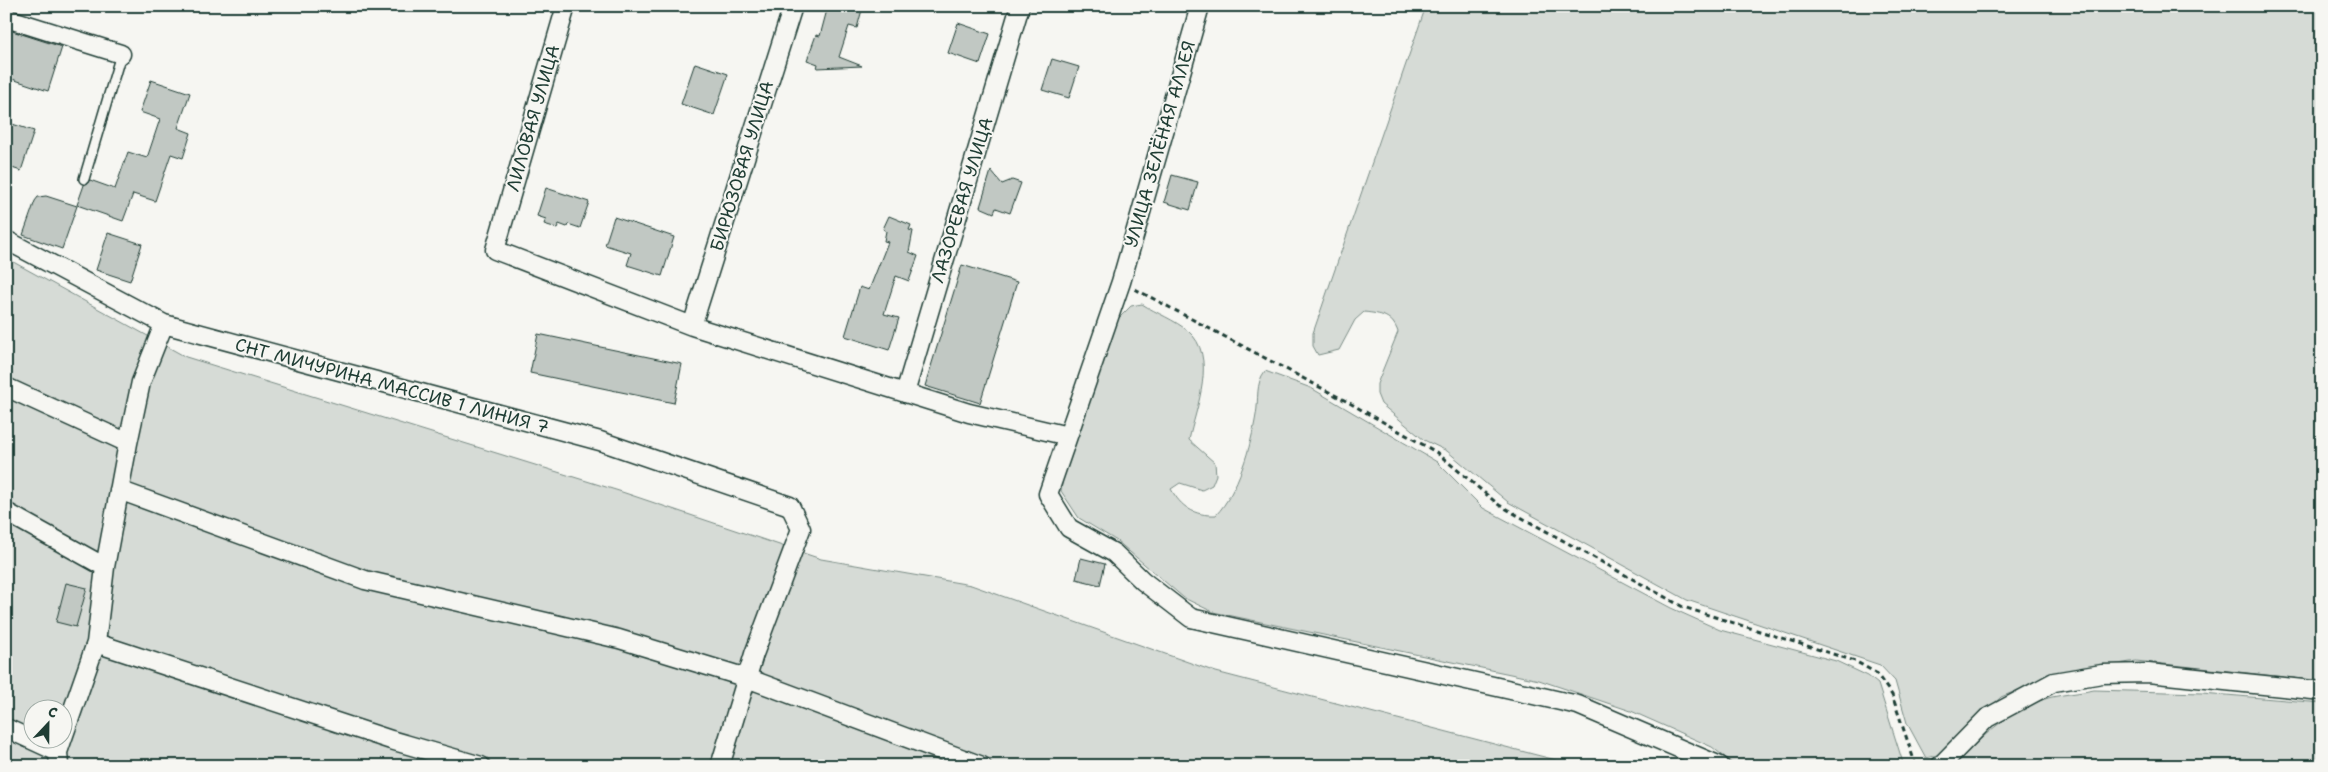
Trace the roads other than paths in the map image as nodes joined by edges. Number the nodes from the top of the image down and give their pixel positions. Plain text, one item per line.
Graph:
1 (566, 6) edge
2 (792, 6) edge
3 (1020, 6) edge
4 (1200, 6) edge
5 (6, 18) edge
6 (121, 54) joint
7 (84, 179) dead end
8 (6, 240) edge
9 (164, 324) junction
10 (692, 326) junction
11 (6, 387) edge
12 (904, 393) junction
13 (1068, 436) junction
14 (128, 443) junction
15 (119, 490) junction
16 (6, 512) edge
17 (105, 567) junction
18 (96, 643) junction
19 (747, 678) junction
20 (2322, 690) edge
21 (6, 728) edge
22 (59, 759) edge
23 (481, 766) edge
24 (720, 766) edge
25 (982, 766) edge
26 (1720, 766) edge
27 (1940, 766) edge

1 - 10 street, ЛИЛОВАЯ УЛИЦА
2 - 10 street, БИРЮЗОВАЯ УЛИЦА
3 - 12 street, ЛАЗОРЕВАЯ УЛИЦА
4 - 13 street, УЛИЦА ЗЕЛЁНАЯ АЛЛЕЯ
5 - 6 street
6 - 7 lane
8 - 9 street, СНТ МИЧУРИНА МАССИВ 1 ЛИНИЯ 7
9 - 14 street
9 - 19 street, СНТ МИЧУРИНА МАССИВ 1 ЛИНИЯ 7
10 - 12 street
11 - 14 street
12 - 13 street
13 - 26 street, УЛИЦА ЗЕЛЁНАЯ АЛЛЕЯ
14 - 15 street
15 - 17 street
15 - 19 street
16 - 17 street
17 - 18 street
18 - 22 street
18 - 23 street
19 - 24 street
19 - 25 street
20 - 27 street
21 - 22 street

